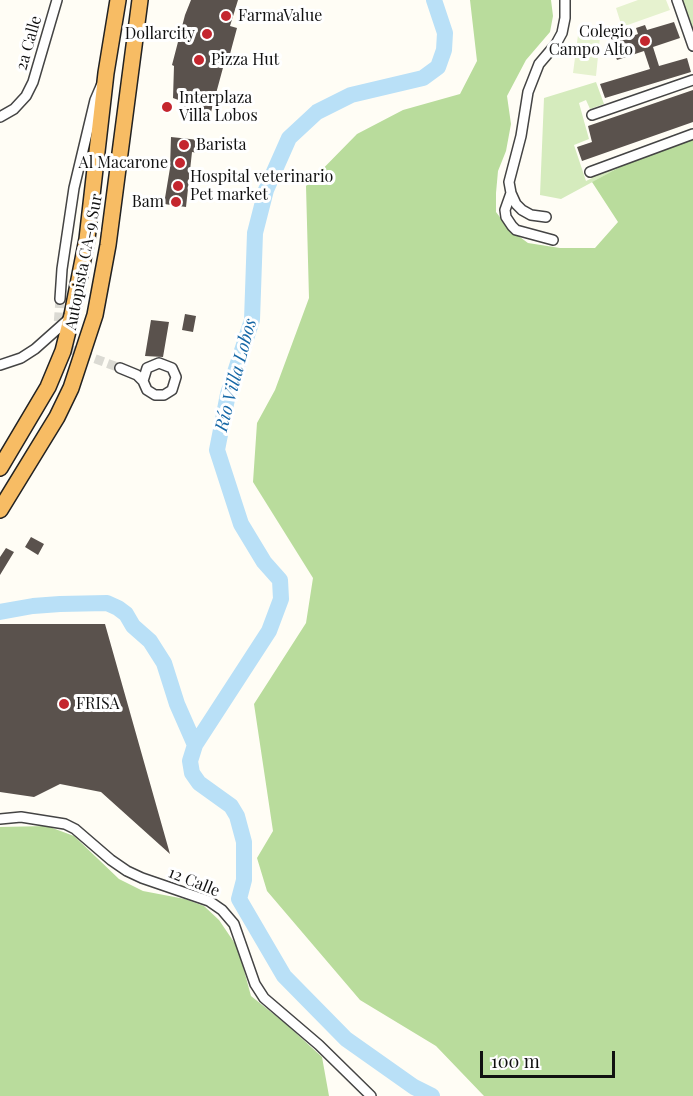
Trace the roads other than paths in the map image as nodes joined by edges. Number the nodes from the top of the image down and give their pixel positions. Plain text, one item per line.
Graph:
1 (57, 0) edge
2 (118, 0) edge
3 (140, 0) edge
4 (565, 0) edge
5 (677, 0) edge
6 (693, 46) edge
7 (106, 73) junction
8 (693, 80) edge
9 (592, 115) dead end
10 (0, 117) edge
11 (693, 134) edge
12 (590, 172) dead end
13 (511, 193) junction
14 (546, 217) dead end
15 (553, 240) dead end
16 (60, 299) tunnel mouth
17 (72, 315) junction
18 (0, 365) edge
19 (120, 368) tunnel mouth
20 (143, 381) dead end
21 (0, 468) edge
22 (0, 510) edge
23 (0, 819) edge
24 (372, 1096) edge

1 - 10 street, 2a Calle
2 - 7 highway, Autopista CA-9 Sur
3 - 22 highway, Autopista CA-9 Sur
4 - 13 street
5 - 6 street
7 - 16 street
7 - 17 highway, Autopista CA-9 Sur
8 - 9 street
11 - 12 street
13 - 14 street
13 - 15 street
17 - 18 street
17 - 21 highway, Autopista CA-9 Sur
19 - 20 street
23 - 24 street, 12 Calle

